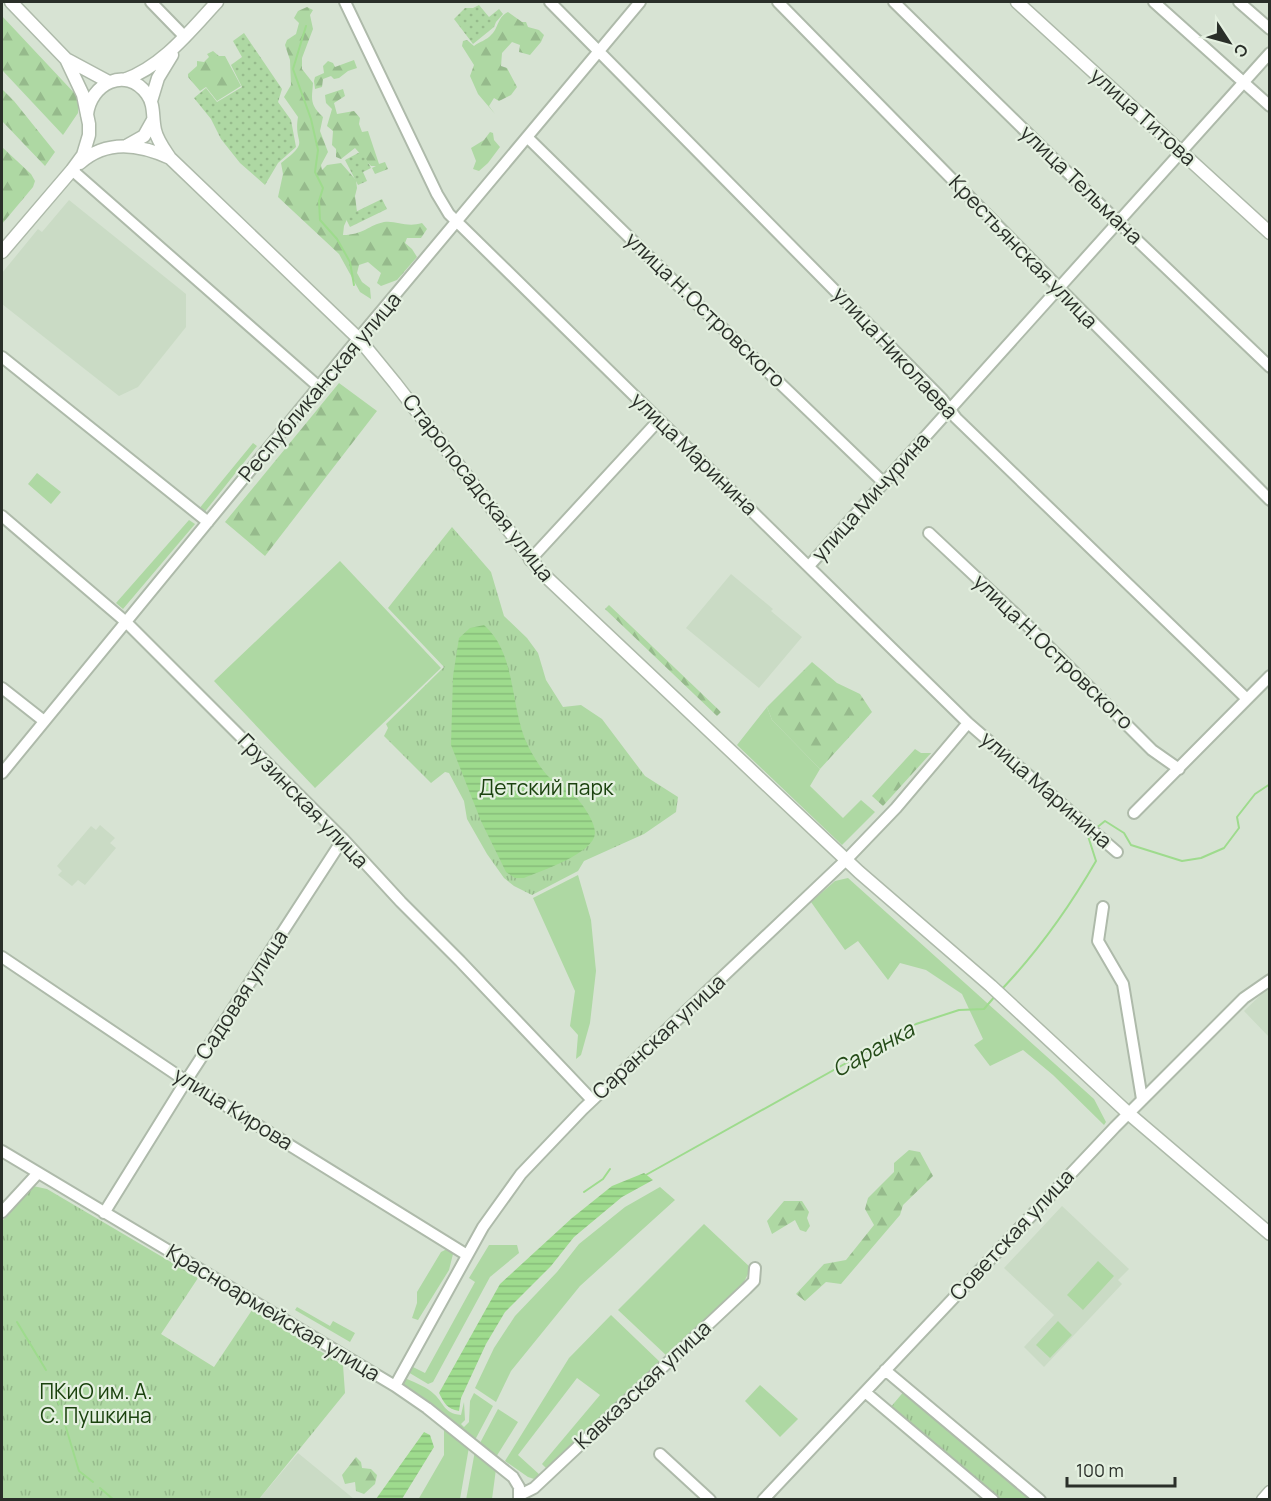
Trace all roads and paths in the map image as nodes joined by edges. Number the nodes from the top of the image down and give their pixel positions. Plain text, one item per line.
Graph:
1 (11, 2) edge
2 (151, 2) edge
3 (217, 2) edge
4 (345, 2) edge
5 (550, 2) edge
6 (640, 2) edge
7 (778, 2) edge
8 (894, 2) edge
9 (1017, 2) edge
10 (1154, 2) edge
11 (1239, 2) edge
12 (1269, 29) edge
13 (185, 37) junction
14 (599, 51) junction
15 (1269, 53) edge
16 (66, 59) junction
17 (124, 80) junction
18 (109, 82) junction
19 (1243, 82) junction
20 (151, 101) junction
21 (1269, 106) edge
22 (88, 119) junction
23 (153, 120) junction
24 (527, 137) junction
25 (121, 146) junction
26 (1182, 152) junction
27 (170, 158) junction
28 (72, 170) junction
29 (457, 222) junction
30 (1118, 222) junction
31 (1269, 233) edge
32 (2, 252) edge
33 (1058, 288) junction
34 (359, 339) junction
35 (2, 357) edge
36 (1269, 367) edge
37 (319, 387) junction
38 (949, 408) junction
39 (659, 420) junction
40 (884, 483) junction
41 (1269, 500) edge
42 (2, 516) edge
43 (208, 522) junction
44 (929, 533) dead end
45 (531, 560) junction
46 (809, 566) junction
47 (126, 622) junction
48 (1269, 676) edge
49 (2, 688) edge
50 (1246, 698) junction
51 (44, 721) junction
52 (968, 723) junction
53 (1179, 769) junction
54 (2, 773) edge
55 (1134, 813) dead end
56 (343, 839) junction
57 (1117, 852) dead end
58 (846, 860) junction
59 (1103, 907) dead end
60 (2, 957) edge
61 (1269, 980) edge
62 (186, 1081) junction
63 (1142, 1099) junction
64 (592, 1100) junction
65 (1128, 1113) junction
66 (2, 1151) edge
67 (38, 1173) junction
68 (2, 1212) edge
69 (104, 1213) junction
70 (1269, 1234) edge
71 (467, 1255) junction
72 (755, 1268) dead end
73 (885, 1370) junction
74 (395, 1386) junction
75 (865, 1392) junction
76 (660, 1454) dead end
77 (1269, 1492) edge
78 (520, 1497) edge
79 (710, 1500) edge
80 (763, 1500) edge
81 (993, 1500) edge
82 (1040, 1500) edge
83 (1263, 1500) edge

1 - 16 main road
2 - 13 street
3 - 13 main road
4 - 29 street, улица Маринина
5 - 14 street, улица Николаева
6 - 14 street, Республиканская улица
7 - 33 street, Крестьянская улица
8 - 30 street, улица Тельмана
9 - 26 main road, улица Титова
10 - 19 street
11 - 12 street
13 - 17 main road
13 - 20 main road
14 - 24 street, Республиканская улица
14 - 38 street, улица Николаева
15 - 19 street, улица Мичурина
16 - 18 main road
16 - 22 main road
17 - 18 main road
17 - 20 main road
18 - 22 main road
19 - 21 street
19 - 26 street, улица Мичурина
20 - 23 main road
22 - 25 main road
22 - 28 main road
23 - 25 main road
23 - 27 main road
24 - 29 street, Республиканская улица
24 - 40 street, улица Н.Островского
25 - 27 main road
25 - 28 main road
26 - 30 street, улица Мичурина
26 - 31 main road, улица Титова
27 - 34 main road, Старопосадская улица
28 - 32 main road
28 - 37 street
29 - 34 street, Республиканская улица
29 - 39 street, улица Маринина
30 - 33 street, улица Мичурина
30 - 36 street, улица Тельмана
33 - 38 street, улица Мичурина
33 - 41 street, Крестьянская улица
34 - 37 street, Республиканская улица
34 - 45 main road, Старопосадская улица
35 - 43 street
37 - 43 street, Республиканская улица
38 - 40 street, улица Мичурина
38 - 50 street, улица Николаева
39 - 45 street
39 - 46 street, улица Маринина
40 - 46 street, улица Мичурина
42 - 47 street, Грузинская улица
43 - 47 street, Республиканская улица
44 - 53 street, улица Н.Островского
45 - 58 main road, Старопосадская улица
46 - 52 street, улица Маринина
47 - 51 street, Республиканская улица
47 - 56 street, Грузинская улица
48 - 50 street
49 - 51 street
50 - 53 street
51 - 54 street, Республиканская улица
52 - 57 street, улица Маринина
52 - 58 street, Саранская улица
53 - 55 street
56 - 62 street, Садовая улица
56 - 64 street, Грузинская улица
58 - 64 street, Саранская улица
58 - 65 main road, Старопосадская улица
59 - 63 street
60 - 62 street, улица Кирова
61 - 63 street, Советская улица
62 - 69 street, Садовая улица
62 - 71 street, улица Кирова
63 - 65 street, Советская улица
64 - 71 street, Саранская улица
65 - 70 main road, Старопосадская улица
65 - 73 street, Советская улица
66 - 67 street, Красноармейская улица
67 - 68 street
67 - 69 street, Красноармейская улица
69 - 74 street, Красноармейская улица
71 - 74 street, Саранская улица
72 - 78 street, Кавказская улица
73 - 75 street, Советская улица
73 - 82 street
74 - 78 street, Красноармейская улица
75 - 80 street, Советская улица
75 - 81 street
76 - 79 street
77 - 83 main road

